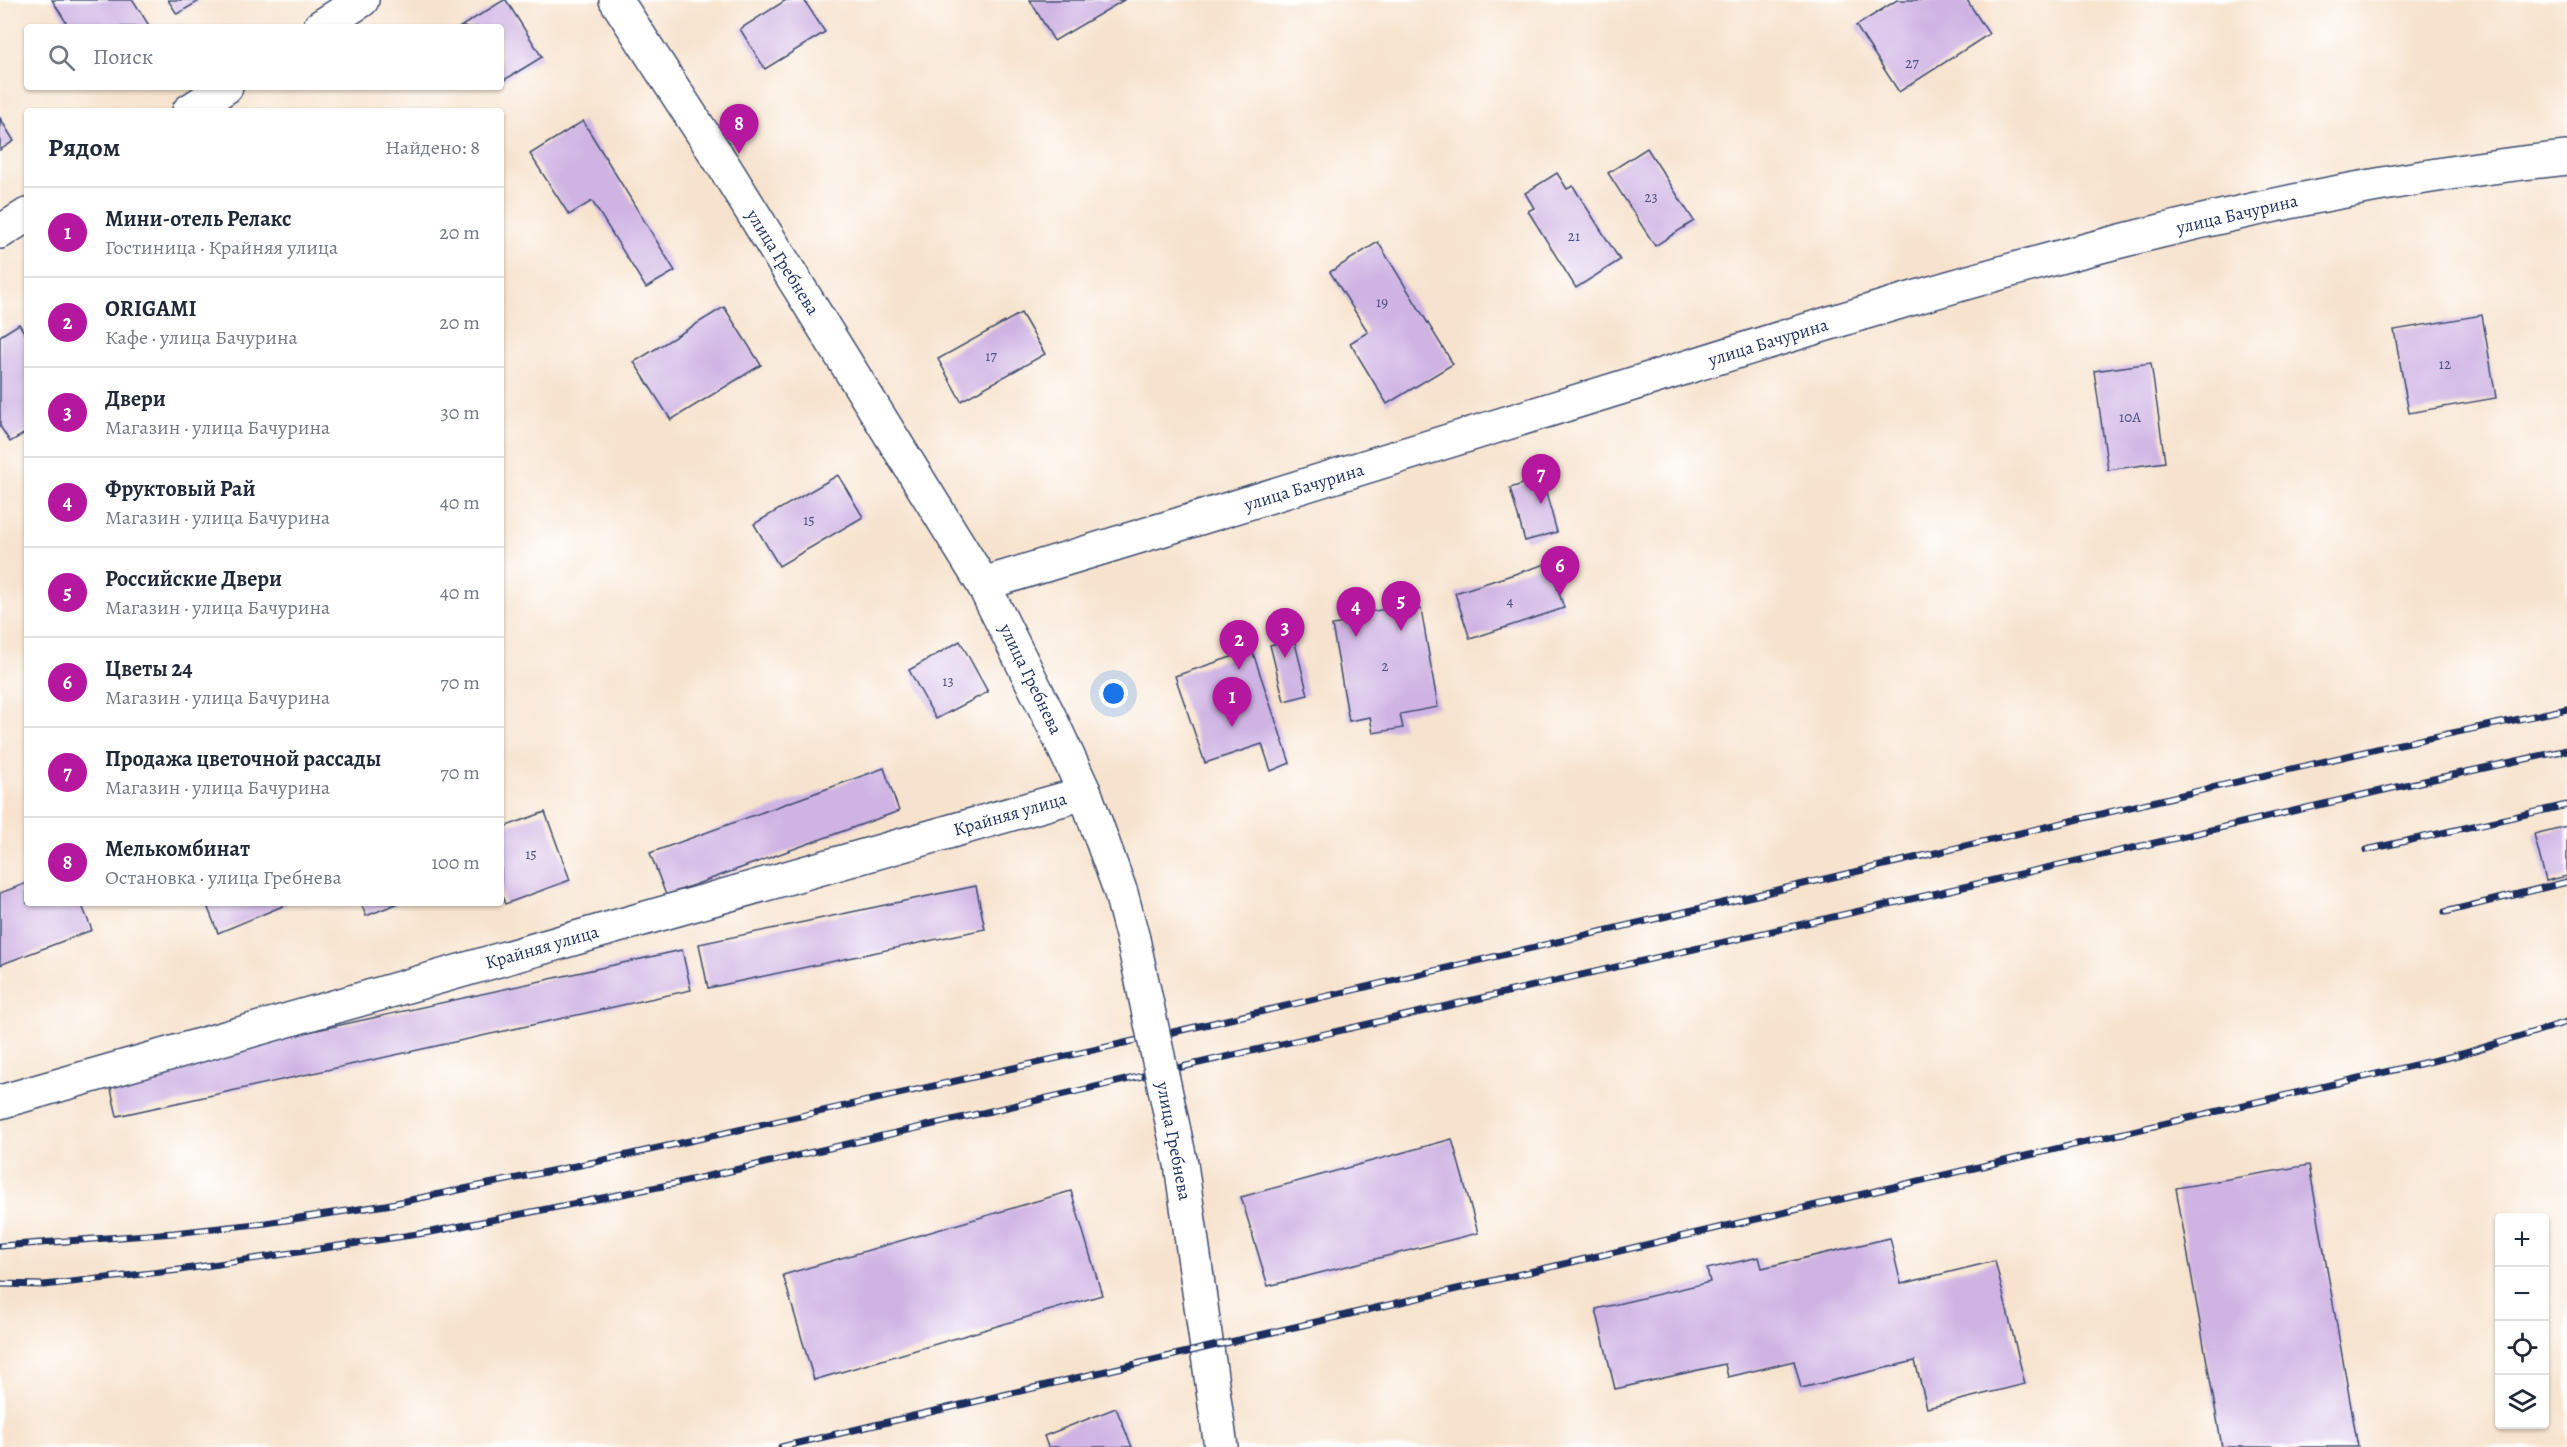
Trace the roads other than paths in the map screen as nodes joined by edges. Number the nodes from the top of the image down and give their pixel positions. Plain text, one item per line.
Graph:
1 (362, 0) edge
2 (616, 0) edge
3 (325, 24) edge
4 (221, 90) edge
5 (194, 108) edge
6 (2567, 158) edge
7 (24, 217) edge
8 (0, 232) edge
9 (983, 584) junction
10 (1085, 793) junction
11 (0, 1102) edge
12 (1221, 1447) edge

1 - 3 street
2 - 9 street, улица Гребнева
4 - 5 street
6 - 9 street, улица Бачурина
7 - 8 street
9 - 10 street, улица Гребнева
10 - 11 street, Крайняя улица
10 - 12 street, улица Гребнева, bridge

